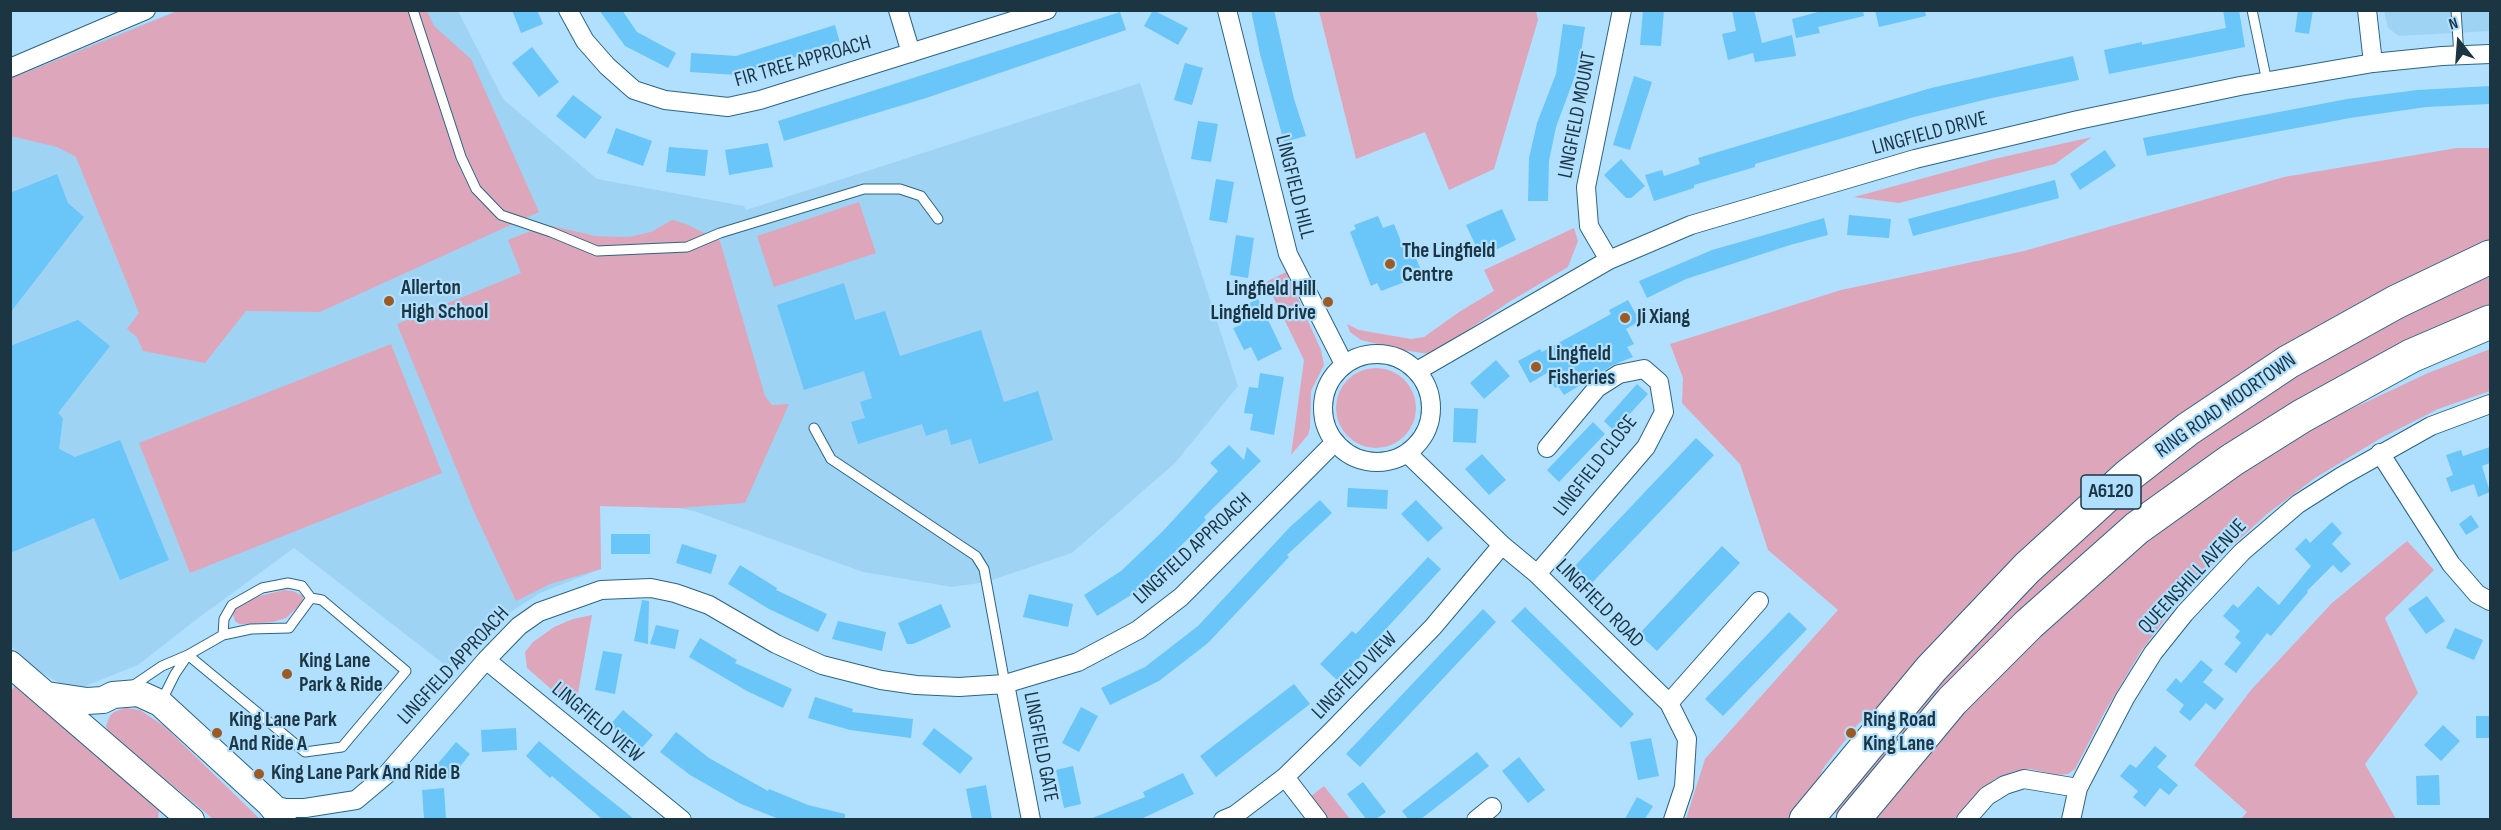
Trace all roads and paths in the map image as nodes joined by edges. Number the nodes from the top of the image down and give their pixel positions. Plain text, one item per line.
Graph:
1 (146, 10) edge
2 (413, 10) edge
3 (568, 10) edge
4 (898, 10) edge
5 (1047, 10) edge
6 (1227, 10) edge
7 (1622, 10) edge
8 (2252, 10) edge
9 (2367, 10) edge
10 (2456, 10) edge
11 (911, 53) junction
12 (2490, 54) edge
13 (2459, 56) junction
14 (2373, 63) junction
15 (10, 68) edge
16 (2267, 82) junction
17 (938, 219) dead end
18 (2490, 256) edge
19 (1609, 260) junction
20 (2482, 329) edge
21 (1344, 364) junction
22 (1417, 371) junction
23 (2490, 404) edge
24 (814, 428) dead end
25 (1334, 443) junction
26 (1547, 448) dead end
27 (1407, 453) junction
28 (2380, 453) junction
29 (1502, 545) junction
30 (1537, 574) junction
31 (311, 598) junction
32 (1759, 601) dead end
33 (2490, 601) edge
34 (223, 635) junction
35 (188, 655) junction
36 (486, 660) junction
37 (10, 664) edge
38 (1005, 684) junction
39 (47, 695) junction
40 (112, 697) junction
41 (160, 703) junction
42 (1669, 703) junction
43 (98, 741) junction
44 (1285, 777) junction
45 (2078, 788) junction
46 (345, 802) junction
47 (1492, 807) dead end
48 (284, 813) edge
49 (188, 818) edge
50 (324, 819) edge
51 (681, 819) edge
52 (1032, 819) edge
53 (1223, 819) edge
54 (1318, 819) edge
55 (1476, 819) edge
56 (1673, 819) edge
57 (1806, 819) edge
58 (1853, 819) edge
59 (1966, 819) edge
60 (2071, 819) edge

1 - 15 street
2 - 17 lane
3 - 11 street, FIR TREE APPROACH
4 - 11 street
5 - 11 street, FIR TREE APPROACH
6 - 21 street, LINGFIELD HILL
7 - 19 street, LINGFIELD MOUNT
8 - 16 lane
9 - 14 street
10 - 13 lane
12 - 13 street, LINGFIELD DRIVE
13 - 14 street, LINGFIELD DRIVE
14 - 16 street, LINGFIELD DRIVE
16 - 19 street, LINGFIELD DRIVE
18 - 57 highway, RING ROAD MOORTOWN / A6120
19 - 22 street, LINGFIELD DRIVE
20 - 58 highway, A6120
21 - 22 street
21 - 25 street
22 - 27 street
23 - 28 street, QUEENSHILL AVENUE
24 - 38 lane
25 - 27 street
25 - 38 street, LINGFIELD APPROACH
26 - 30 street, LINGFIELD CLOSE
27 - 29 street, LINGFIELD ROAD
28 - 33 street
28 - 45 street, QUEENSHILL AVENUE
29 - 30 street, LINGFIELD ROAD
29 - 44 street, LINGFIELD VIEW
30 - 42 street, LINGFIELD ROAD
31 - 34 lane
31 - 34 lane
31 - 35 lane
32 - 42 street
34 - 35 lane
35 - 40 lane
35 - 41 lane
36 - 38 street, LINGFIELD APPROACH
36 - 46 street, LINGFIELD APPROACH
36 - 51 street, LINGFIELD VIEW
37 - 39 street
38 - 52 street, LINGFIELD GATE
39 - 40 street
39 - 43 street
40 - 41 street
40 - 43 street
41 - 48 street
42 - 56 street, LINGFIELD ROAD
43 - 49 street
44 - 53 street, LINGFIELD VIEW
44 - 54 street
45 - 59 street
45 - 60 street, QUEENSHILL AVENUE
46 - 48 street, LINGFIELD APPROACH
46 - 50 street, LINGFIELD APPROACH
47 - 55 street

